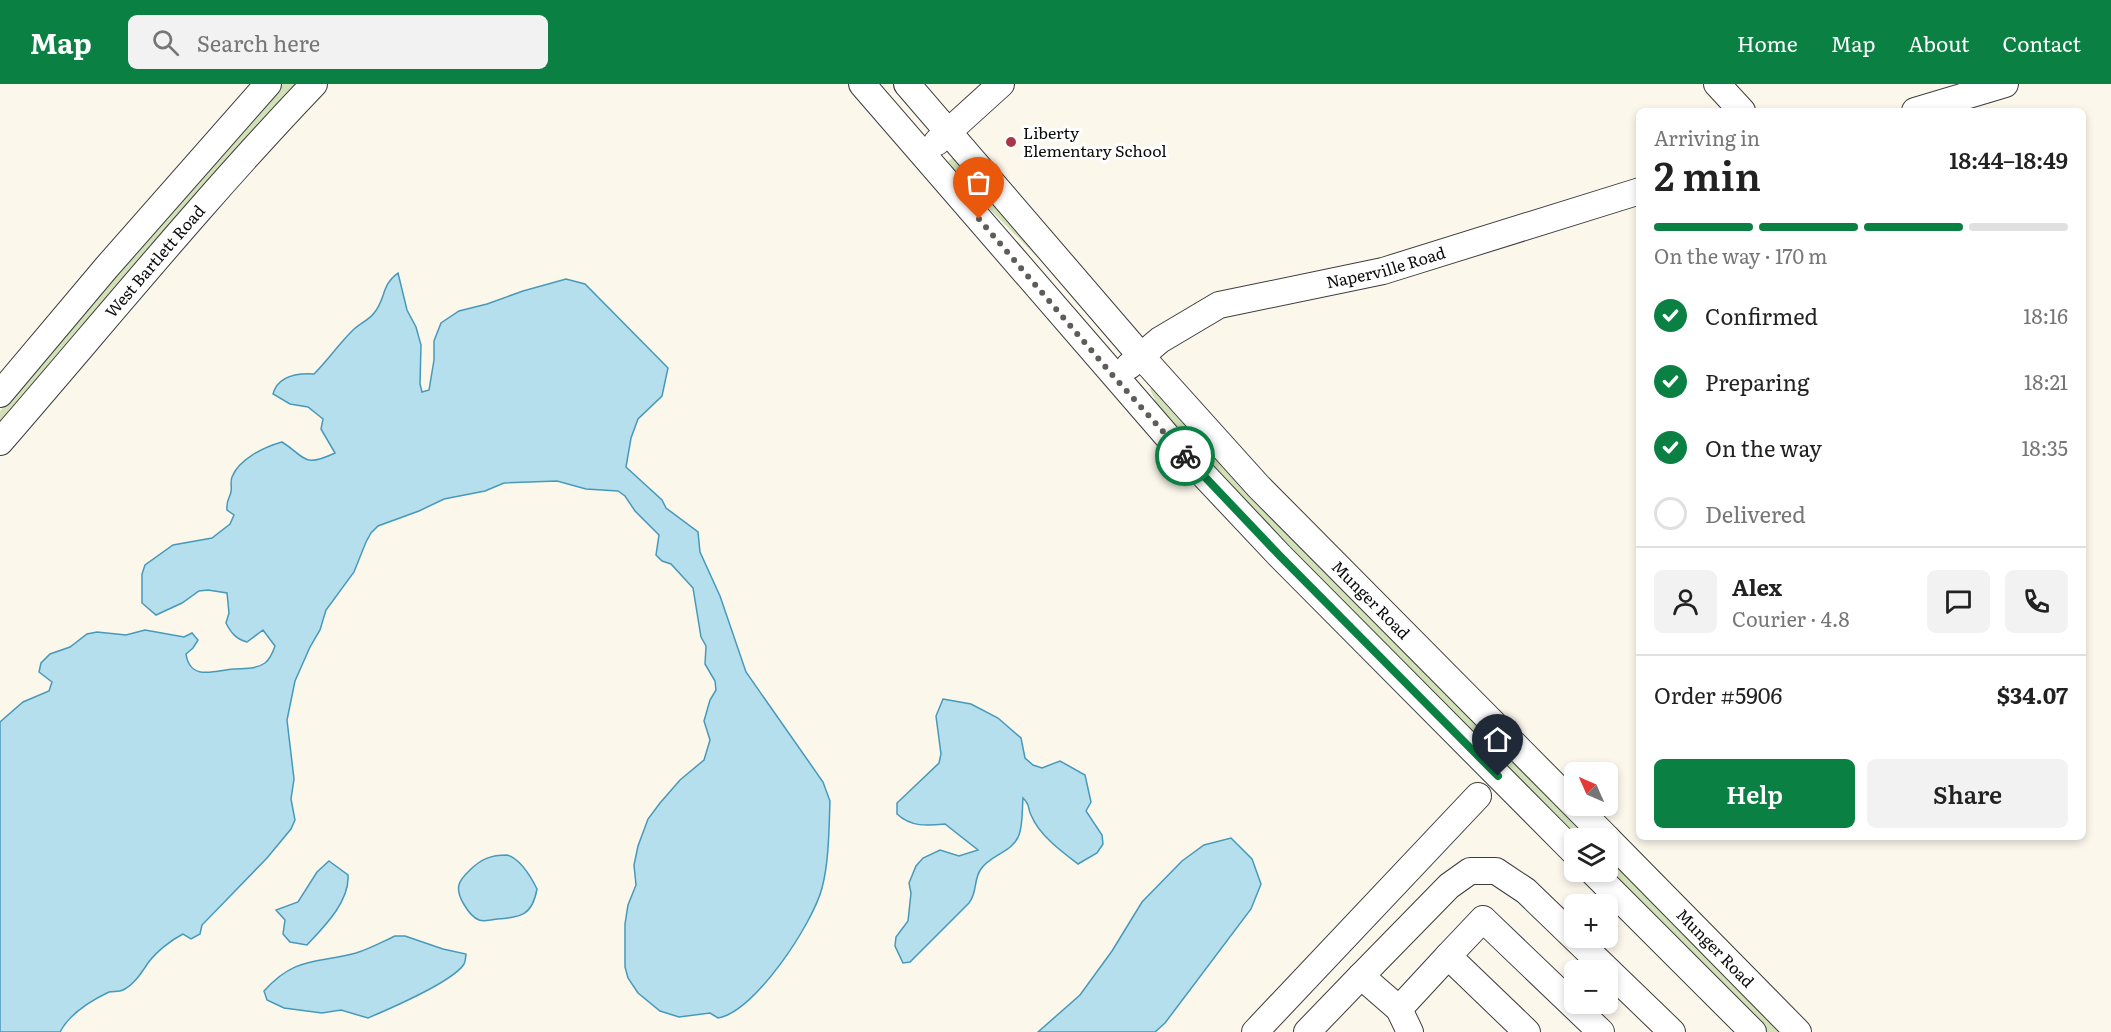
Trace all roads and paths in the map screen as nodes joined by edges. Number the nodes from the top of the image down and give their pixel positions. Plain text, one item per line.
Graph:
1 (268, 84) edge
2 (314, 84) edge
3 (862, 84) edge
4 (907, 84) edge
5 (1001, 84) edge
6 (1717, 84) edge
7 (2005, 84) edge
8 (1739, 108) edge
9 (1935, 108) edge
10 (948, 132) junction
11 (923, 154) junction
12 (1636, 192) edge
13 (1141, 356) junction
14 (1115, 378) junction
15 (0, 394) edge
16 (0, 442) edge
17 (1479, 796) dead end
18 (1597, 828) edge
19 (1564, 842) edge
20 (1618, 849) edge
21 (1603, 882) edge
22 (1448, 956) junction
23 (1360, 976) junction
24 (1399, 1009) junction
25 (1255, 1032) edge
26 (1307, 1032) edge
27 (1410, 1032) edge
28 (1527, 1032) edge
29 (1601, 1032) edge
30 (1672, 1032) edge
31 (1753, 1032) edge
32 (1798, 1032) edge

1 - 15 street, West Bartlett Road
2 - 16 street, West Bartlett Road
3 - 11 street
4 - 10 street
5 - 10 street
6 - 8 street
7 - 9 street
10 - 11 street
10 - 13 street
11 - 14 street
12 - 13 street, Naperville Road
13 - 14 street, Naperville Road
13 - 18 street, Munger Road
14 - 19 street, Munger Road
17 - 25 street
20 - 32 street, Munger Road
21 - 31 street, Munger Road
22 - 24 street
22 - 28 street
22 - 29 street
23 - 24 street
23 - 26 street
23 - 30 street
24 - 27 street

